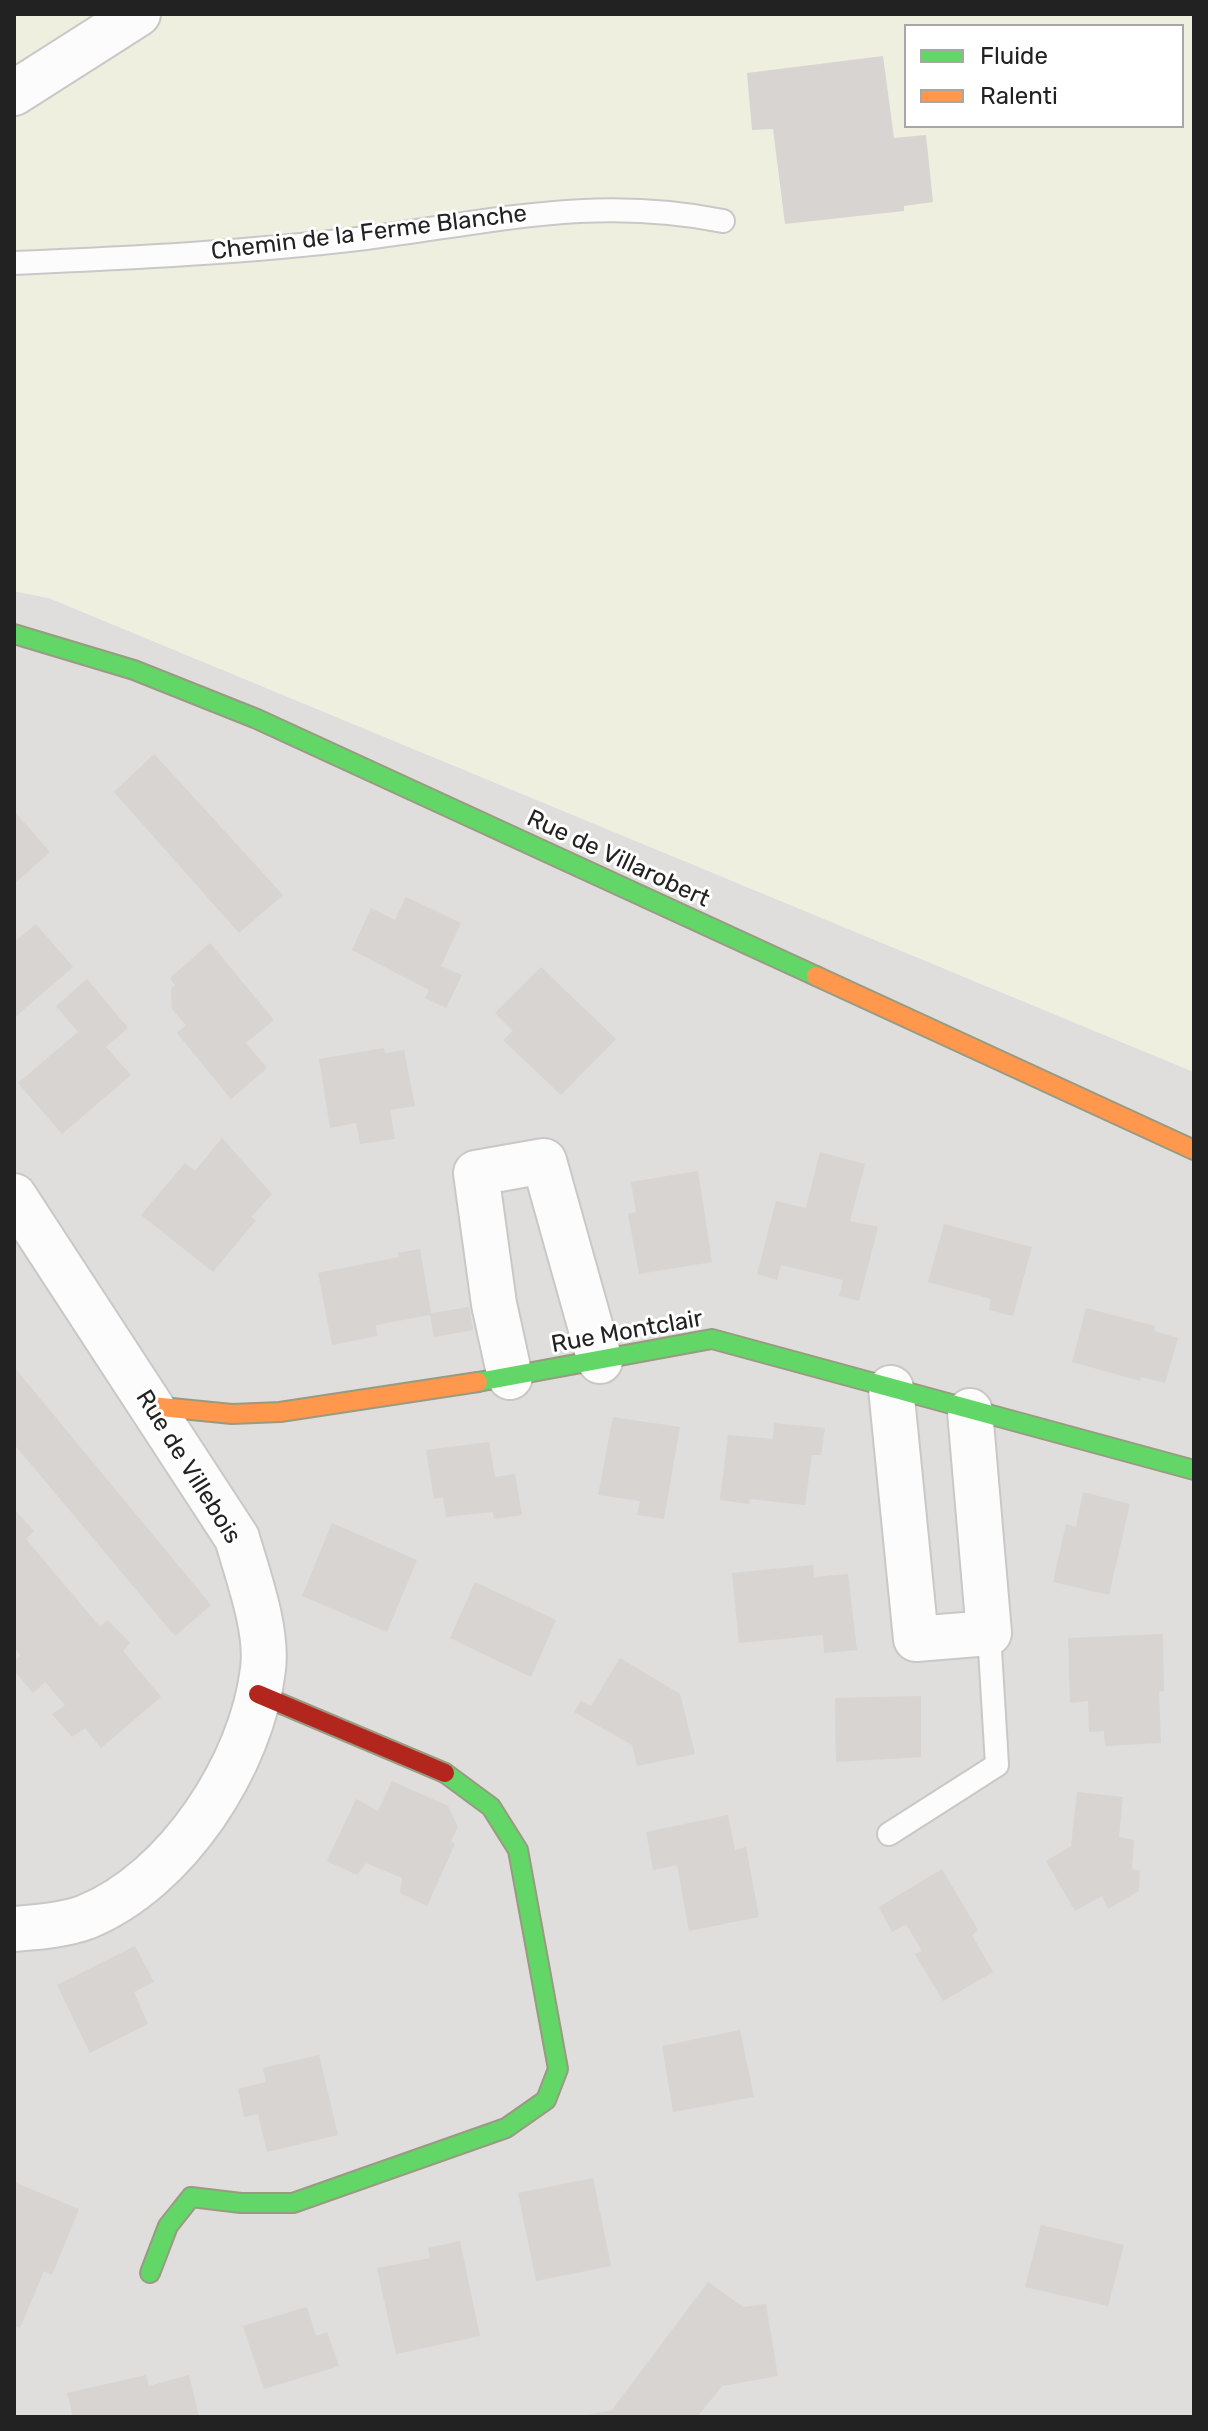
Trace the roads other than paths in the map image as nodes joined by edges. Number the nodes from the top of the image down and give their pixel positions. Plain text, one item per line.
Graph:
1 (138, 14) edge
2 (14, 93) edge
3 (723, 221) dead end
4 (14, 263) edge
5 (14, 634) edge
6 (1194, 1150) edge
7 (14, 1196) edge
8 (600, 1361) junction
9 (510, 1377) junction
10 (891, 1388) junction
11 (151, 1406) junction
12 (970, 1411) junction
13 (1194, 1470) edge
14 (989, 1633) junction
15 (258, 1694) junction
16 (889, 1834) dead end
17 (14, 1929) edge
18 (150, 2273) dead end

1 - 2 street
3 - 4 lane, Chemin de la Ferme Blanche
5 - 6 street, Rue de Villarobert
7 - 11 street, Rue de Villebois
8 - 9 street, Rue Montclair
8 - 9 street
8 - 10 street, Rue Montclair
9 - 11 street, Rue Montclair
10 - 12 street, Rue Montclair
10 - 14 street
11 - 15 street, Rue de Villebois
12 - 13 street, Rue Montclair
12 - 14 street
14 - 16 lane
15 - 17 street, Rue de Villebois
15 - 18 street

